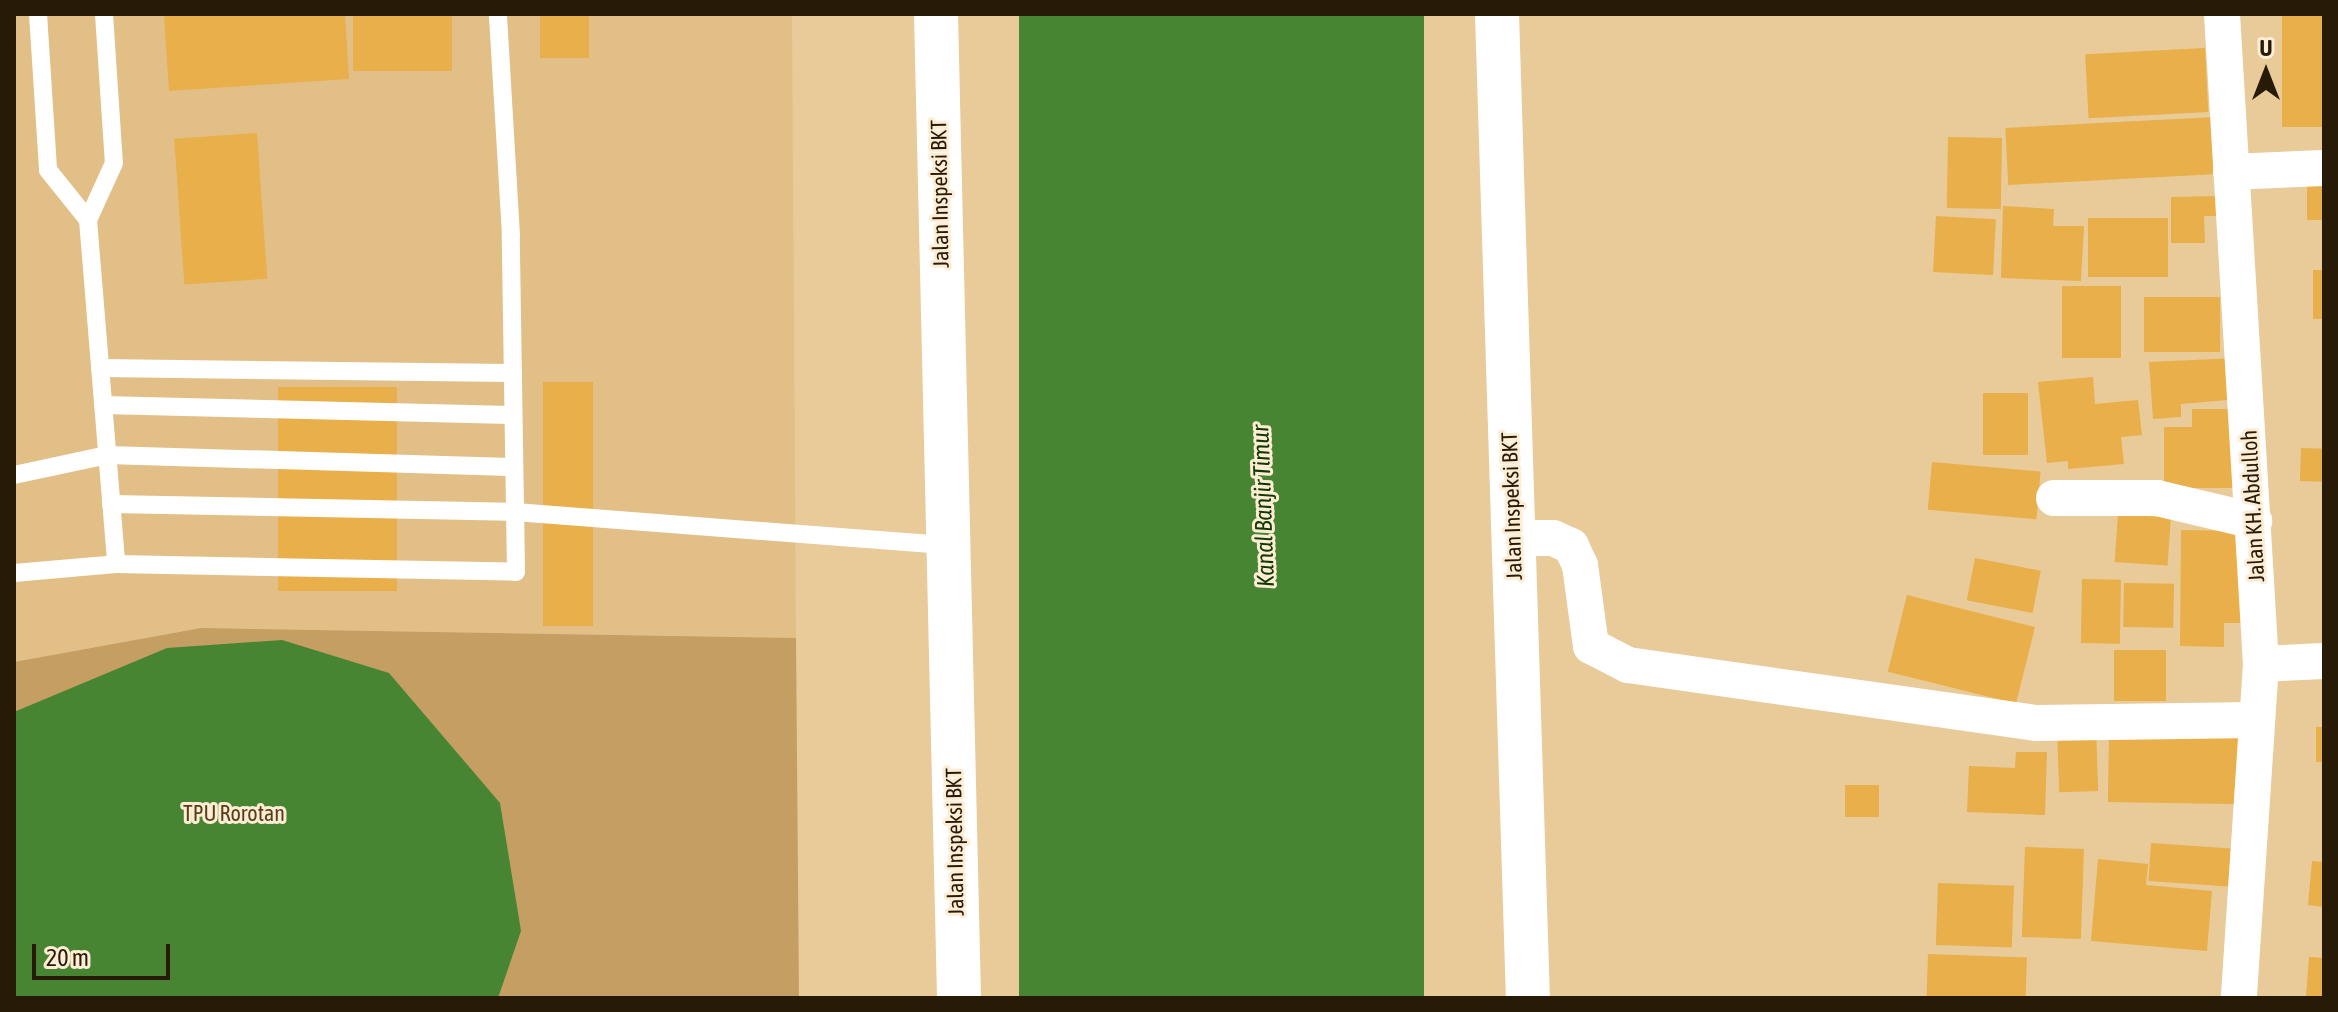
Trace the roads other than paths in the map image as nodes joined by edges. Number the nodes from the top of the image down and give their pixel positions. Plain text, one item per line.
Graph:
1 (38, 14) edge
2 (104, 14) edge
3 (498, 14) edge
4 (936, 14) edge
5 (1497, 14) edge
6 (2222, 14) edge
7 (2324, 168) edge
8 (2231, 172) junction
9 (88, 220) junction
10 (100, 368) junction
11 (513, 373) junction
12 (103, 405) junction
13 (513, 415) junction
14 (107, 455) junction
15 (514, 467) junction
16 (14, 475) edge
17 (2054, 498) dead end
18 (111, 504) junction
19 (515, 512) junction
20 (2254, 521) junction
21 (1513, 538) junction
22 (948, 545) junction
23 (116, 564) junction
24 (14, 573) edge
25 (2324, 661) edge
26 (2261, 664) junction
27 (2255, 720) junction
28 (959, 998) edge
29 (1528, 998) edge
30 (2239, 998) edge

1 - 9 lane
2 - 9 lane
3 - 11 lane
4 - 22 street, Jalan Inspeksi BKT
5 - 21 street, Jalan Inspeksi BKT
6 - 8 street, Jalan KH. Abdulloh
7 - 8 street
8 - 20 street, Jalan KH. Abdulloh
9 - 10 lane
10 - 11 lane
10 - 12 lane
11 - 13 lane
12 - 13 lane
12 - 14 lane
13 - 15 lane
14 - 15 lane
14 - 16 lane
14 - 18 lane
15 - 19 lane
17 - 20 street
18 - 19 lane
18 - 23 lane
19 - 22 lane
19 - 23 lane
20 - 26 street, Jalan KH. Abdulloh
21 - 27 street
21 - 29 street, Jalan Inspeksi BKT
22 - 28 street, Jalan Inspeksi BKT
23 - 24 lane
25 - 26 street
26 - 27 street, Jalan KH. Abdulloh
27 - 30 street, Jalan KH. Abdulloh

